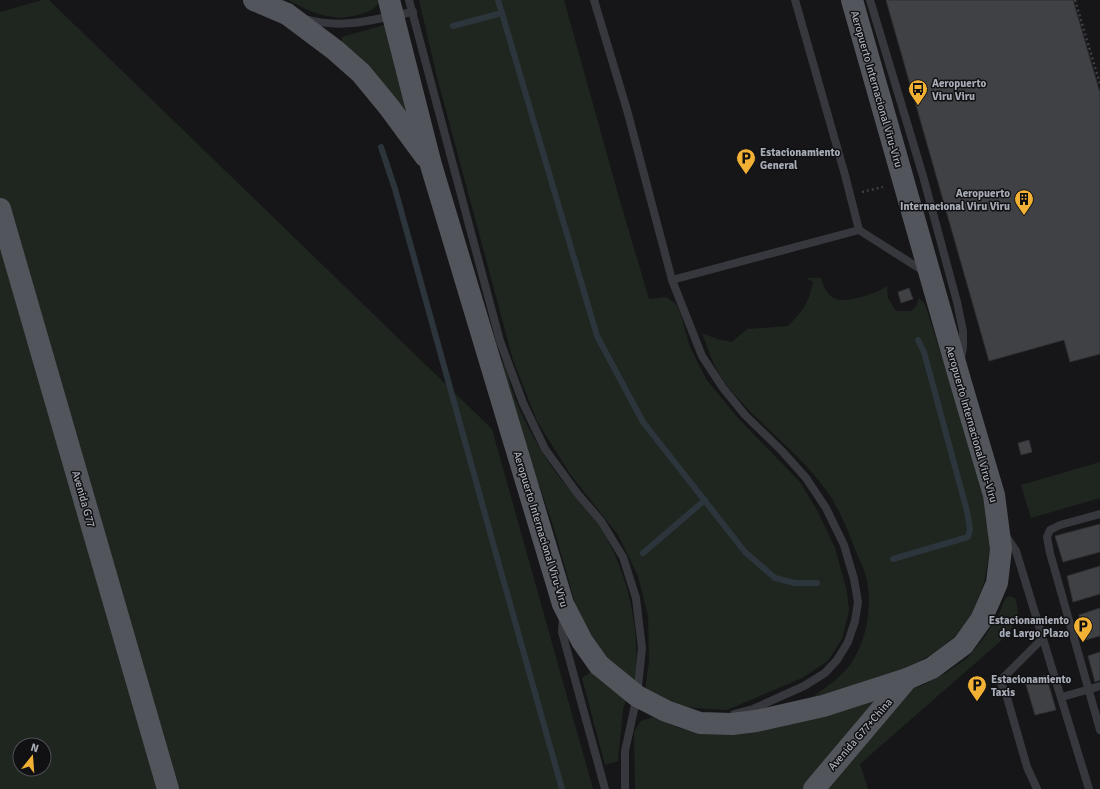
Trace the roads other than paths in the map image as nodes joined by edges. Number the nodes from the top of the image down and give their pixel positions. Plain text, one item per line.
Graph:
1 (254, 0) edge
2 (409, 0) edge
3 (594, 0) edge
4 (795, 0) edge
5 (852, 0) edge
6 (870, 0) edge
7 (399, 9) edge
8 (287, 14) junction
9 (431, 165) junction
10 (0, 209) edge
11 (859, 230) junction
12 (930, 276) junction
13 (672, 280) junction
14 (958, 373) junction
15 (1100, 514) edge
16 (998, 524) junction
17 (563, 604) junction
18 (1042, 638) junction
19 (907, 679) junction
20 (1100, 686) edge
21 (1089, 690) junction
22 (637, 696) junction
23 (1062, 697) junction
24 (700, 723) junction
25 (1100, 730) edge
26 (168, 789) edge
27 (605, 789) edge
28 (625, 789) edge
29 (814, 789) edge
30 (1037, 789) edge
31 (1089, 789) edge

1 - 8 main road, Aeropuerto Internacional Viru-Viru
2 - 7 lane
3 - 13 lane
4 - 11 lane
5 - 12 main road, Aeropuerto Internacional Viru-Viru
6 - 14 lane
7 - 8 lane
7 - 9 main road, Aeropuerto Internacional Viru-Viru
7 - 22 lane
8 - 9 main road, Aeropuerto Internacional Viru-Viru
9 - 17 main road, Aeropuerto Internacional Viru-Viru
10 - 26 main road, Avenida G77
11 - 12 lane
11 - 13 lane
12 - 14 main road, Aeropuerto Internacional Viru-Viru
13 - 24 lane
14 - 16 main road, Aeropuerto Internacional Viru-Viru
15 - 21 lane
16 - 18 lane
16 - 19 main road, Aeropuerto Internacional Viru-Viru
17 - 22 main road, Aeropuerto Internacional Viru-Viru
17 - 27 lane
18 - 23 lane
18 - 30 lane
19 - 24 main road, Aeropuerto Internacional Viru-Viru
19 - 29 main road, Avenida G77+China
20 - 21 lane
21 - 23 lane
21 - 25 lane
22 - 24 main road, Aeropuerto Internacional Viru-Viru
22 - 28 lane
23 - 31 lane

